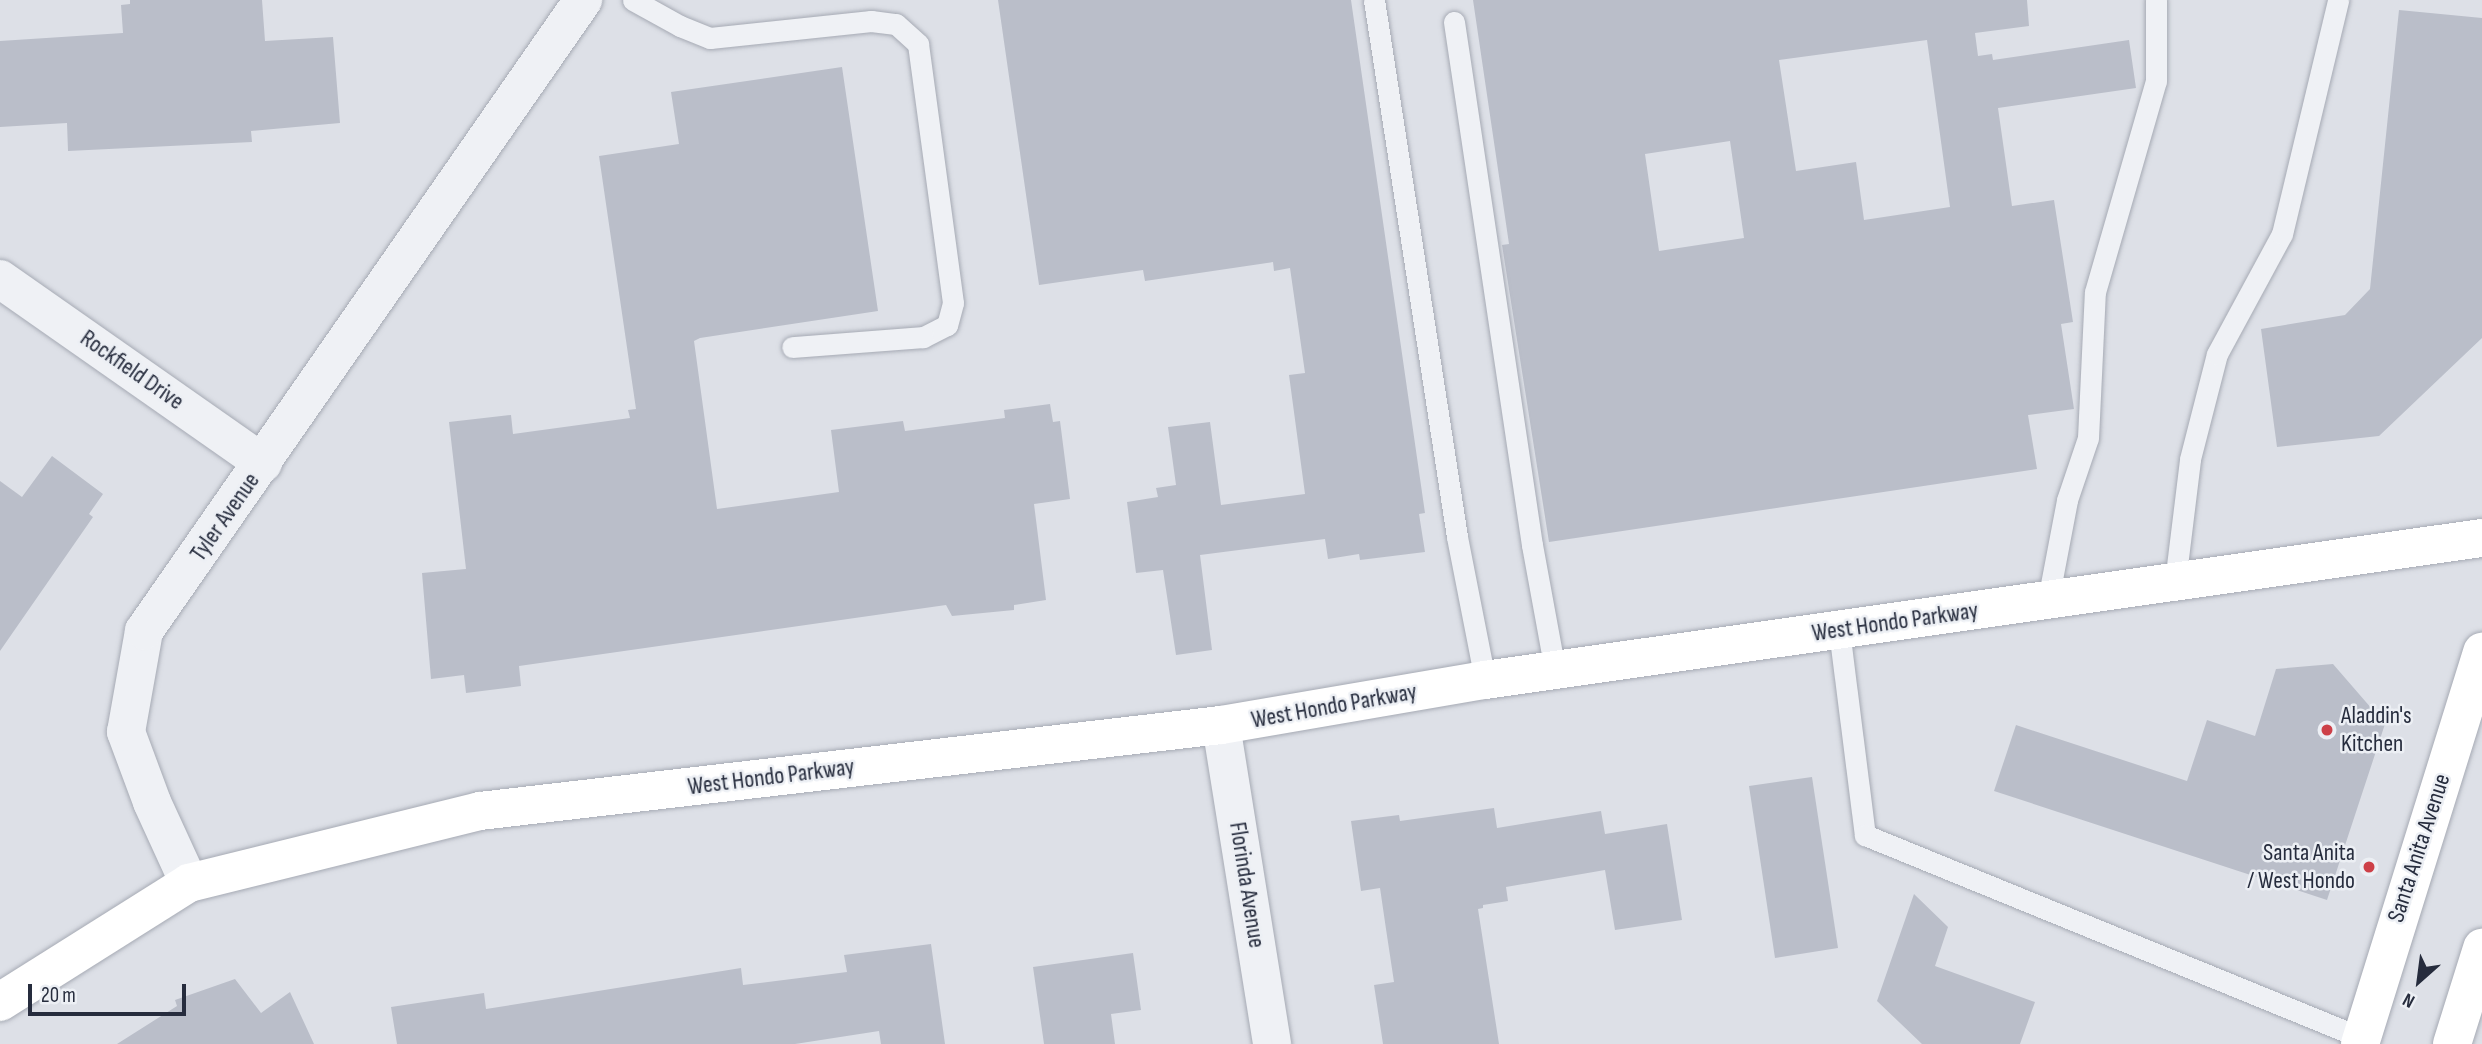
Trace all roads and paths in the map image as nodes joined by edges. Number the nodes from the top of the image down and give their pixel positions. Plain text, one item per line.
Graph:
1 (583, 0) edge
2 (634, 0) edge
3 (1374, 0) edge
4 (2156, 0) edge
5 (2338, 0) edge
6 (1454, 22) dead end
7 (0, 279) edge
8 (792, 347) dead end
9 (263, 463) junction
10 (2482, 538) edge
11 (2175, 582) junction
12 (2048, 600) junction
13 (1839, 631) junction
14 (2482, 652) edge
15 (1555, 670) junction
16 (1485, 680) junction
17 (1221, 725) junction
18 (189, 883) junction
19 (2482, 948) edge
20 (0, 1002) edge
21 (2361, 1041) edge
22 (1272, 1044) edge
23 (2452, 1044) edge

1 - 9 street, Tyler Avenue
2 - 8 lane
3 - 16 lane
4 - 12 lane
5 - 11 lane
6 - 15 lane
7 - 9 street, Rockfield Drive
9 - 18 street, Tyler Avenue
10 - 11 street, West Hondo Parkway
11 - 12 street, West Hondo Parkway
12 - 13 street, West Hondo Parkway
13 - 15 street, West Hondo Parkway
13 - 21 lane
14 - 21 street, Santa Anita Avenue
15 - 16 street, West Hondo Parkway
16 - 17 street, West Hondo Parkway
17 - 18 street, West Hondo Parkway
17 - 22 street, Florinda Avenue
18 - 20 street
19 - 23 street

